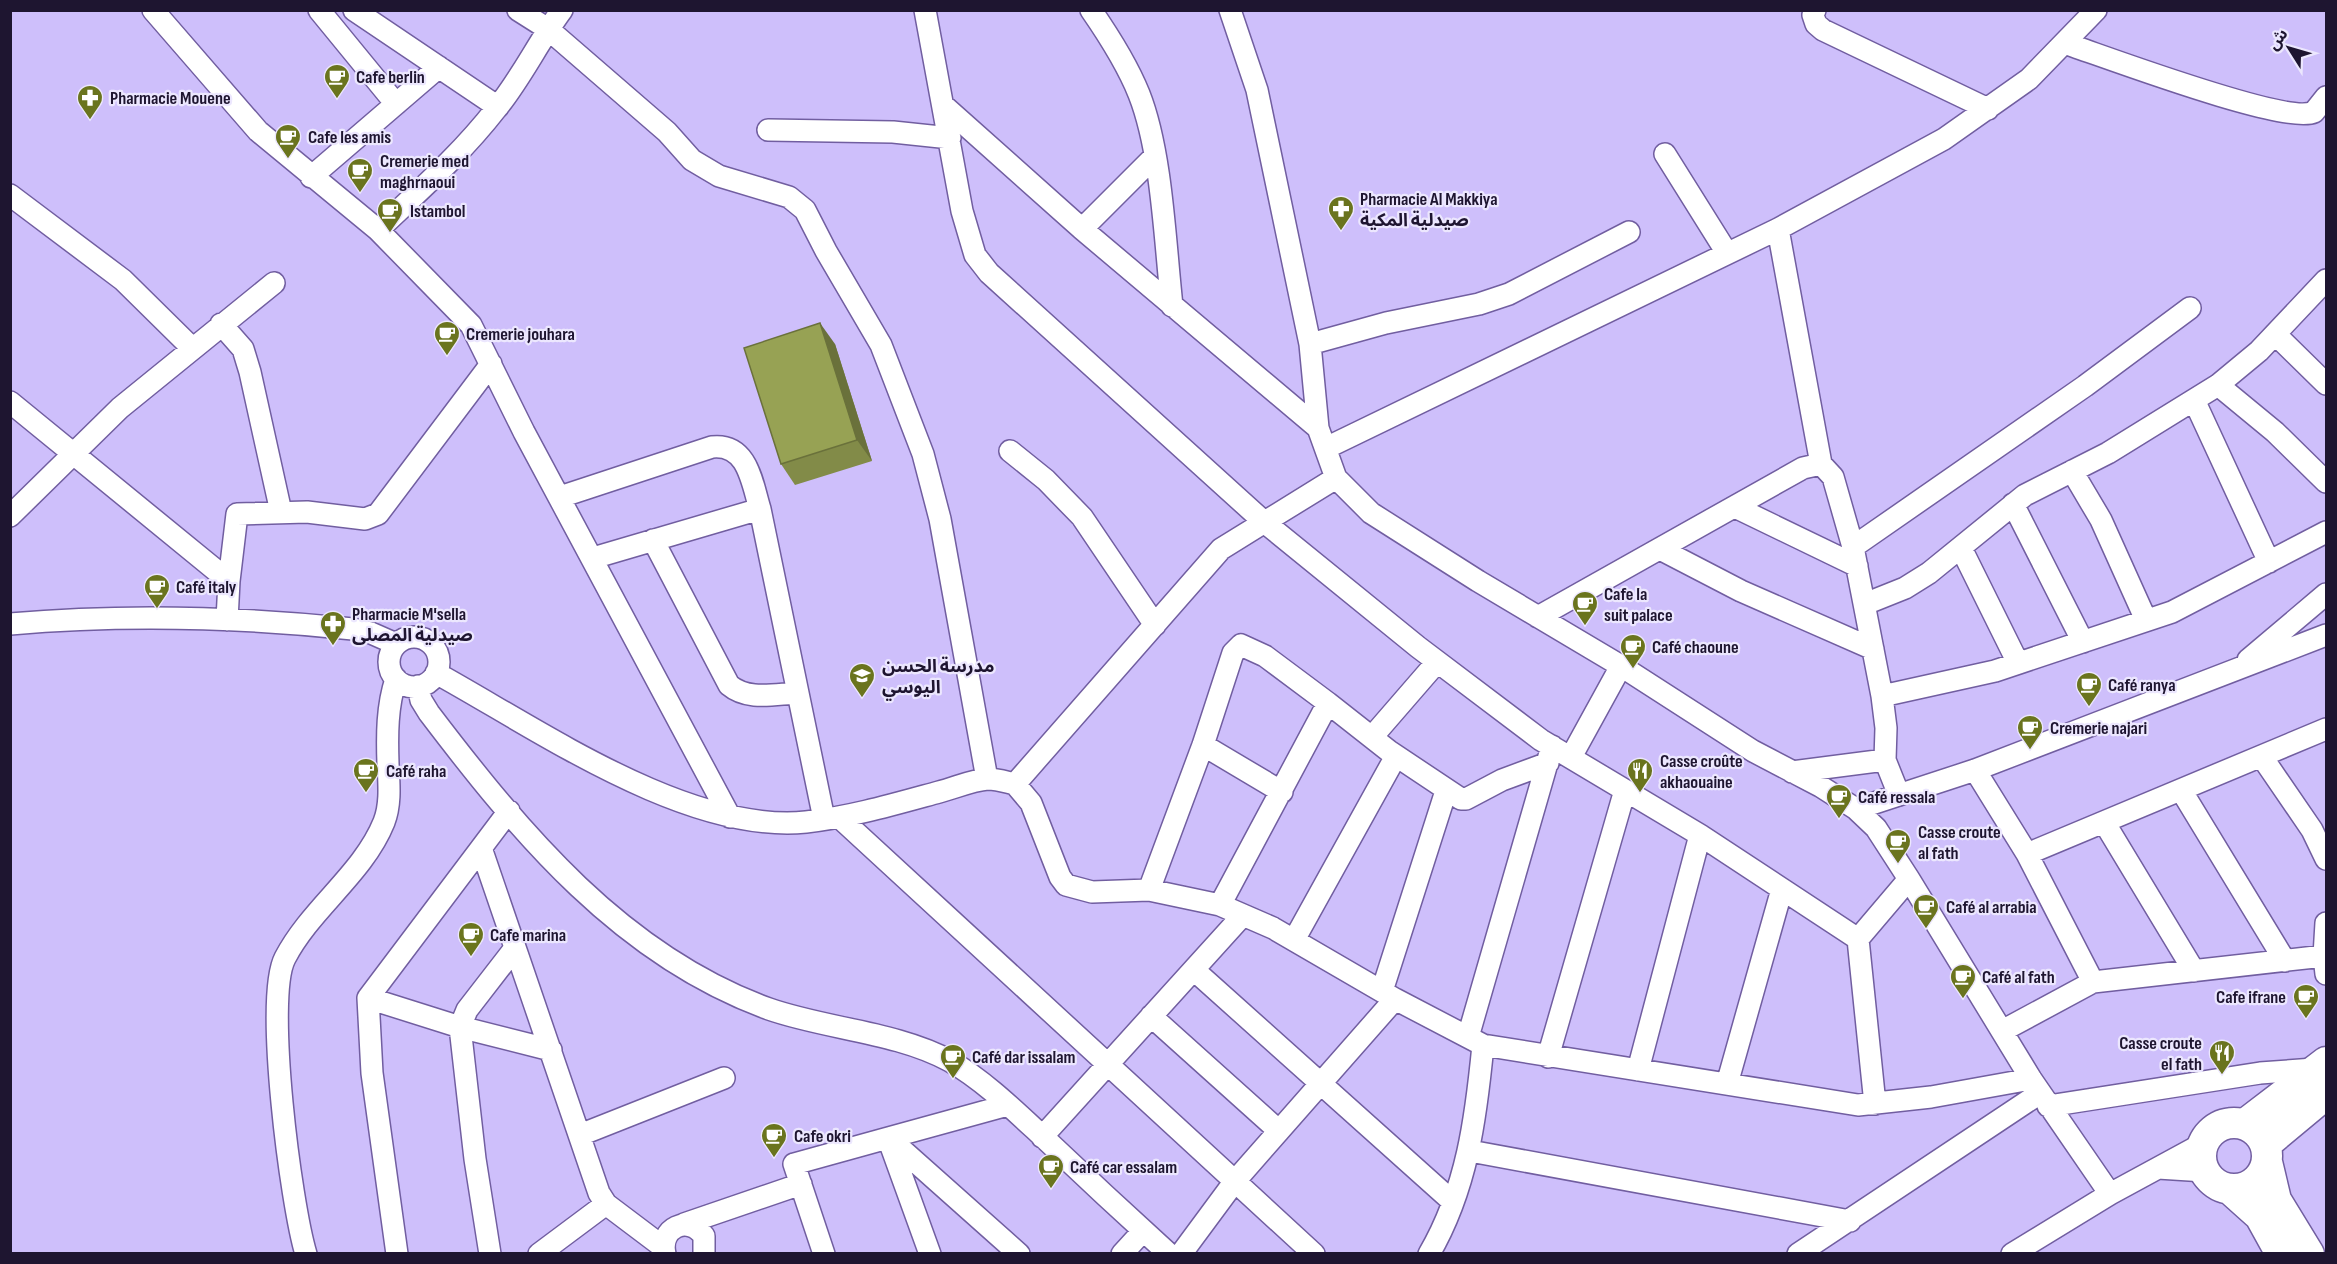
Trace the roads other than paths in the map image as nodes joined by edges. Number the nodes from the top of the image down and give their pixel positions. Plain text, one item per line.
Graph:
1 (153, 10) edge
2 (319, 10) edge
3 (354, 10) edge
4 (518, 10) edge
5 (562, 10) edge
6 (925, 10) edge
7 (1091, 10) edge
8 (1230, 10) edge
9 (1815, 10) edge
10 (2096, 10) edge
11 (548, 29) junction
12 (2067, 44) junction
13 (439, 67) junction
14 (2326, 97) edge
15 (396, 104) junction
16 (943, 105) junction
17 (498, 107) junction
18 (1988, 109) junction
19 (768, 130) dead end
20 (950, 138) junction
21 (1665, 154) dead end
22 (1154, 157) junction
23 (311, 177) junction
24 (10, 195) edge
25 (1082, 229) junction
26 (1778, 229) junction
27 (378, 230) junction
28 (1629, 232) dead end
29 (1727, 254) junction
30 (2326, 280) edge
31 (274, 283) dead end
32 (1172, 306) junction
33 (2190, 308) dead end
34 (221, 324) junction
35 (2275, 334) junction
36 (1310, 344) junction
37 (192, 348) junction
38 (491, 364) junction
39 (2326, 384) edge
40 (2217, 385) junction
41 (2194, 400) junction
42 (10, 402) edge
43 (1318, 428) junction
44 (1326, 448) junction
45 (1010, 451) dead end
46 (73, 454) junction
47 (1821, 464) junction
48 (2072, 471) junction
49 (1336, 478) junction
50 (2326, 482) edge
51 (560, 497) junction
52 (2013, 504) junction
53 (1735, 507) junction
54 (760, 509) junction
55 (280, 512) junction
56 (10, 516) edge
57 (1263, 522) junction
58 (2326, 532) edge
59 (653, 540) junction
60 (1960, 548) junction
61 (1660, 549) junction
62 (1855, 556) junction
63 (593, 558) junction
64 (2269, 562) junction
65 (229, 582) junction
66 (2326, 594) edge
67 (1865, 604) junction
68 (1538, 617) junction
69 (227, 620) junction
70 (2146, 620) junction
71 (10, 624) edge
72 (1155, 625) junction
73 (2326, 635) edge
74 (2083, 642) junction
75 (396, 644) junction
76 (1873, 649) junction
77 (1437, 662) junction
78 (2018, 663) junction
79 (1621, 666) junction
80 (2237, 670) junction
81 (436, 673) junction
82 (396, 679) junction
83 (418, 686) junction
84 (798, 693) junction
85 (1882, 696) junction
86 (1328, 703) junction
87 (2326, 729) edge
88 (1372, 737) junction
89 (1203, 745) junction
90 (1550, 754) junction
91 (1396, 756) junction
92 (1571, 757) junction
93 (2262, 757) junction
94 (1885, 760) junction
95 (1975, 770) junction
96 (1792, 772) junction
97 (987, 779) junction
98 (1015, 784) junction
99 (1625, 790) junction
100 (2181, 790) junction
101 (1446, 791) junction
102 (1282, 792) junction
103 (1899, 795) junction
104 (1856, 809) junction
105 (509, 812) junction
106 (730, 817) junction
107 (832, 818) junction
108 (2104, 822) junction
109 (1700, 835) junction
110 (481, 848) junction
111 (2027, 854) junction
112 (2326, 859) edge
113 (1910, 879) junction
114 (1782, 889) junction
115 (1149, 890) junction
116 (1220, 905) junction
117 (1243, 915) junction
118 (2326, 923) edge
119 (1858, 939) junction
120 (1294, 940) junction
121 (515, 948) junction
122 (2285, 961) junction
123 (2325, 965) edge
124 (1194, 969) junction
125 (2194, 971) junction
126 (2093, 982) junction
127 (1388, 995) junction
128 (368, 998) junction
129 (1151, 1016) junction
130 (460, 1027) junction
131 (2002, 1031) junction
132 (1475, 1041) junction
133 (551, 1050) junction
134 (1548, 1057) junction
135 (1107, 1065) junction
136 (1638, 1070) junction
137 (2322, 1075) edge
138 (724, 1078) dead end
139 (1319, 1084) junction
140 (1727, 1084) junction
141 (2039, 1093) junction
142 (1875, 1104) junction
143 (1008, 1105) junction
144 (1279, 1131) junction
145 (580, 1135) junction
146 (1042, 1137) junction
147 (888, 1138) junction
148 (2260, 1144) junction
149 (1470, 1151) junction
150 (2204, 1157) junction
151 (2157, 1168) junction
152 (1235, 1181) junction
153 (801, 1184) junction
154 (2231, 1190) junction
155 (2110, 1194) junction
156 (1453, 1203) junction
157 (606, 1204) junction
158 (1850, 1221) junction
159 (680, 1225) junction
160 (1143, 1231) junction
161 (659, 1245) edge
162 (306, 1254) edge
163 (397, 1254) edge
164 (490, 1254) edge
165 (539, 1254) edge
166 (704, 1254) edge
167 (824, 1254) edge
168 (930, 1254) edge
169 (1019, 1254) edge
170 (1122, 1254) edge
171 (1169, 1254) edge
172 (1181, 1254) edge
173 (1314, 1254) edge
174 (1430, 1254) edge
175 (1798, 1254) edge
176 (2012, 1254) edge
177 (2281, 1254) edge
178 (2309, 1254) edge

1 - 23 street
2 - 15 street
3 - 13 street
4 - 11 street
5 - 11 street
6 - 16 street
7 - 22 street
8 - 36 street
9 - 18 street
10 - 12 street
11 - 17 street
11 - 97 street
12 - 14 street
12 - 18 street
13 - 15 street
13 - 17 street
15 - 23 street
16 - 20 street
16 - 25 street
17 - 27 street
18 - 26 street
19 - 20 street
20 - 57 street
21 - 29 street
22 - 25 street
22 - 32 street
23 - 27 street
24 - 37 street
25 - 32 street
26 - 29 street
26 - 47 street
27 - 38 street
28 - 36 street
29 - 44 street
30 - 35 street
31 - 34 street
32 - 43 street
33 - 62 street
34 - 37 street
34 - 55 street
35 - 39 street
35 - 40 street
36 - 43 street
37 - 46 street
38 - 51 street
38 - 55 street
40 - 41 street
40 - 50 street
41 - 48 street
41 - 64 street
42 - 46 street
43 - 44 street
44 - 49 street
45 - 72 street
46 - 56 street
46 - 65 street
47 - 53 street
47 - 62 street
48 - 52 street
48 - 70 street
49 - 57 street
49 - 68 street
51 - 54 street
51 - 63 street
52 - 60 street
52 - 74 street
53 - 61 street
53 - 62 street
54 - 59 street
54 - 84 street
55 - 65 street
57 - 72 street
57 - 77 street
58 - 64 street
59 - 63 street
59 - 84 street
60 - 67 street
60 - 78 street
61 - 68 street
61 - 76 street
62 - 67 street
63 - 106 street
64 - 70 street
65 - 69 street
66 - 80 street
67 - 76 street
68 - 79 street
69 - 71 street
69 - 75 street
70 - 74 street
72 - 98 street
73 - 80 street
74 - 78 street
75 - 81 street
75 - 82 street
76 - 85 street
77 - 88 street
77 - 90 street
78 - 85 street
79 - 92 street
79 - 96 street
80 - 95 street
81 - 83 street
81 - 106 street
82 - 83 street
82 - 162 street
83 - 105 street
84 - 107 street
85 - 94 street
86 - 88 street
86 - 89 street
86 - 102 street
87 - 93 street
88 - 91 street
89 - 102 street
89 - 115 street
90 - 92 street
90 - 101 street
90 - 132 street
91 - 101 street
91 - 120 street
92 - 99 street
93 - 100 street
93 - 112 street
94 - 96 street
94 - 103 street
95 - 103 street
95 - 111 street
96 - 104 street
97 - 98 street
97 - 107 street
98 - 115 street
99 - 109 street
99 - 134 street
100 - 108 street
100 - 122 street
101 - 127 street
102 - 116 street
103 - 104 street
104 - 113 street
105 - 110 street
105 - 143 street
106 - 107 street
107 - 135 street
108 - 111 street
108 - 125 street
109 - 114 street
109 - 136 street
110 - 121 street
110 - 128 street
111 - 126 street
113 - 119 street
113 - 131 street
114 - 119 street
114 - 140 street
115 - 116 street
116 - 117 street
117 - 120 street
117 - 124 street
118 - 123 street
119 - 142 street
120 - 127 street
121 - 130 street
121 - 133 street
122 - 123 street
122 - 125 street
124 - 129 street
124 - 139 street
125 - 126 street
126 - 131 street
127 - 132 street
127 - 139 street
128 - 130 street
128 - 163 street
129 - 135 street
129 - 144 street
130 - 133 street
130 - 164 street
131 - 141 street
132 - 134 street
132 - 149 street
133 - 145 street
134 - 136 street
135 - 146 street
135 - 152 street
136 - 140 street
137 - 141 street
137 - 148 street
138 - 145 street
139 - 144 street
139 - 156 street
140 - 142 street
141 - 142 street
141 - 155 street
141 - 158 street
143 - 146 street
143 - 147 street
144 - 152 street
145 - 157 street
146 - 160 street
147 - 153 street
147 - 168 street
147 - 169 street
148 - 150 street
148 - 154 street
148 - 178 street
149 - 156 street
149 - 158 street
150 - 151 street
150 - 151 street
150 - 154 street
151 - 155 street
152 - 172 street
152 - 173 street
153 - 159 street
153 - 167 street
154 - 177 street
155 - 176 street
156 - 174 street
157 - 161 street
157 - 165 street
158 - 175 street
159 - 161 street
159 - 166 street
160 - 170 street
160 - 171 street

